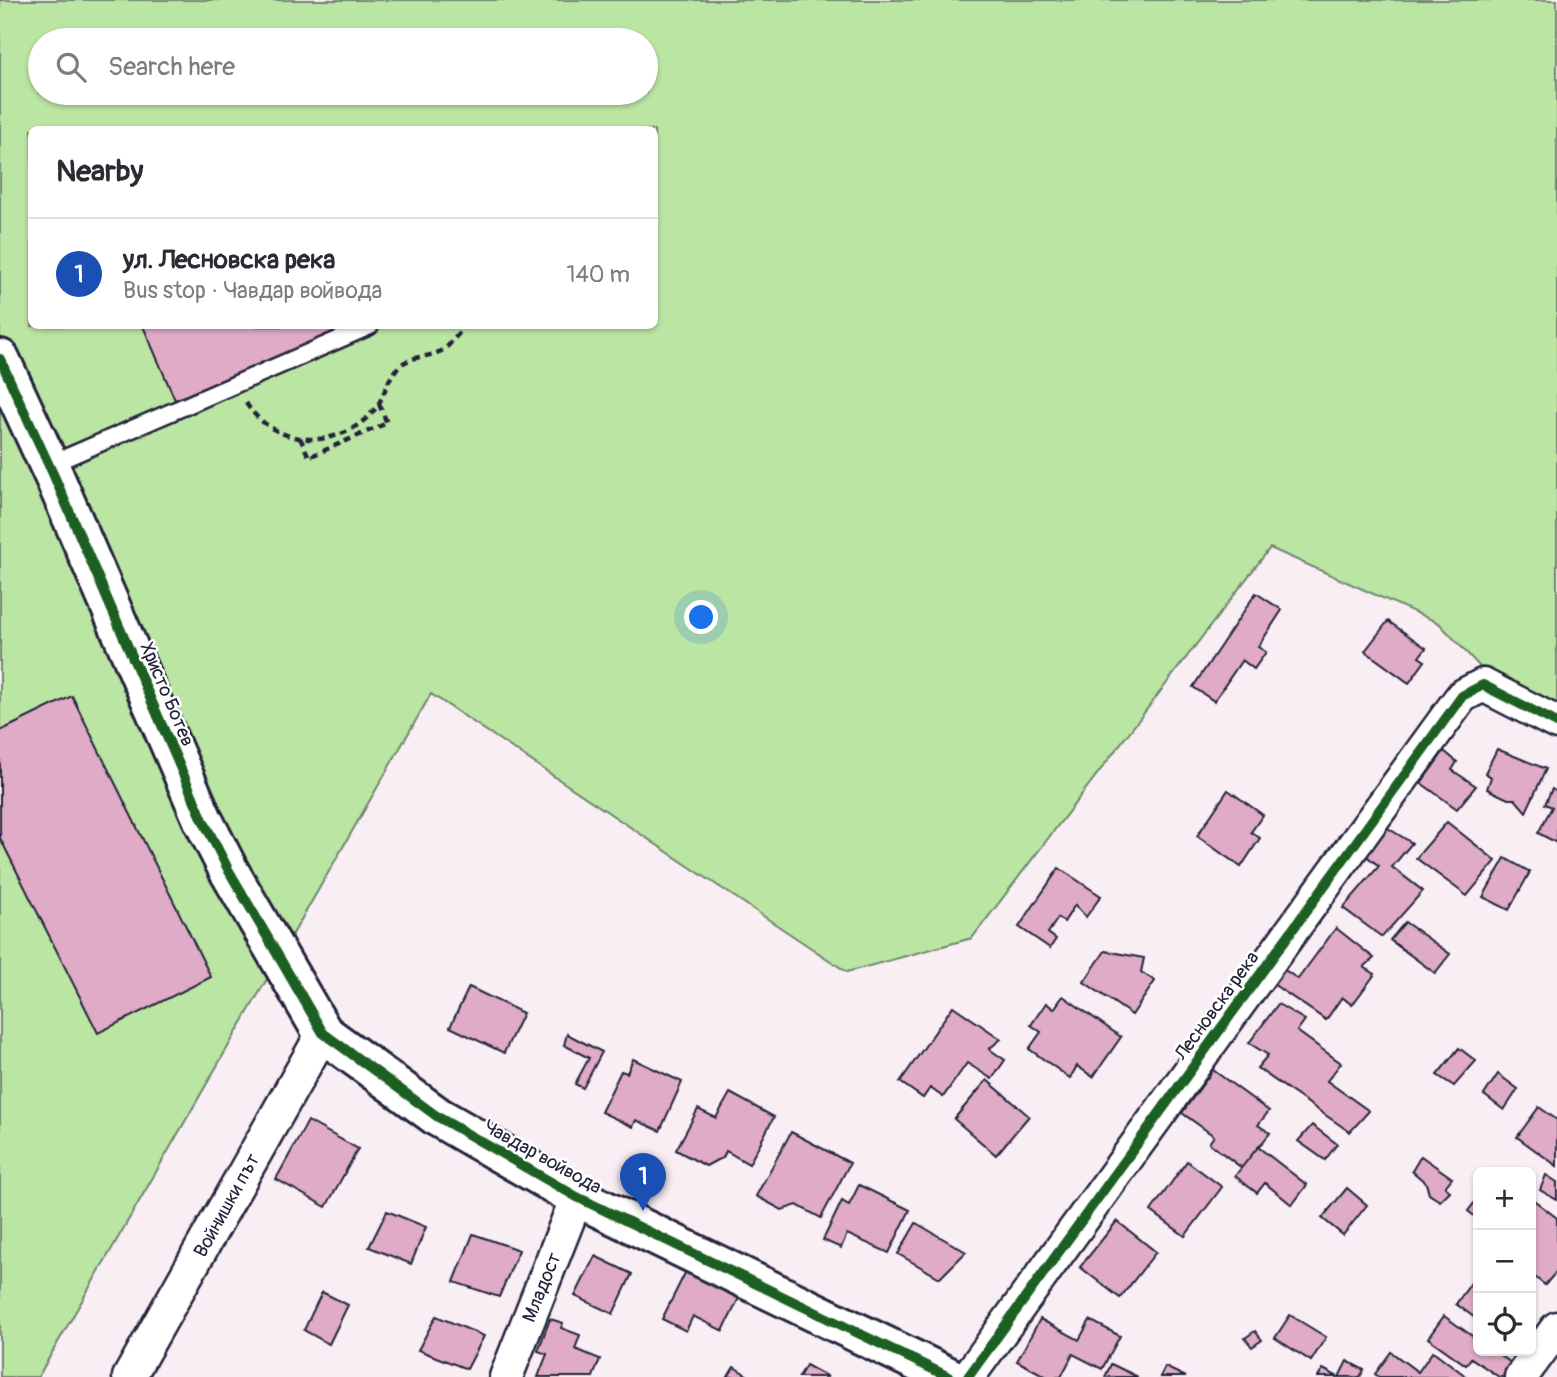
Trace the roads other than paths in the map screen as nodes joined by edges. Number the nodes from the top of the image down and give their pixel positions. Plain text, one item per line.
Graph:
1 (363, 329) edge
2 (0, 359) edge
3 (49, 465) junction
4 (1557, 723) edge
5 (323, 1032) junction
6 (577, 1197) junction
7 (1557, 1328) edge
8 (129, 1377) edge
9 (506, 1377) edge
10 (949, 1377) edge
11 (968, 1377) edge
12 (1521, 1377) edge

1 - 3 lane
2 - 3 street, Христо Ботев
3 - 5 street, Христо Ботев
4 - 11 street, Лесновска река
5 - 6 street, Чавдар войвода
5 - 8 street, Войнишки път
6 - 9 street, Младост
6 - 10 street, Чавдар войвода
7 - 12 street

